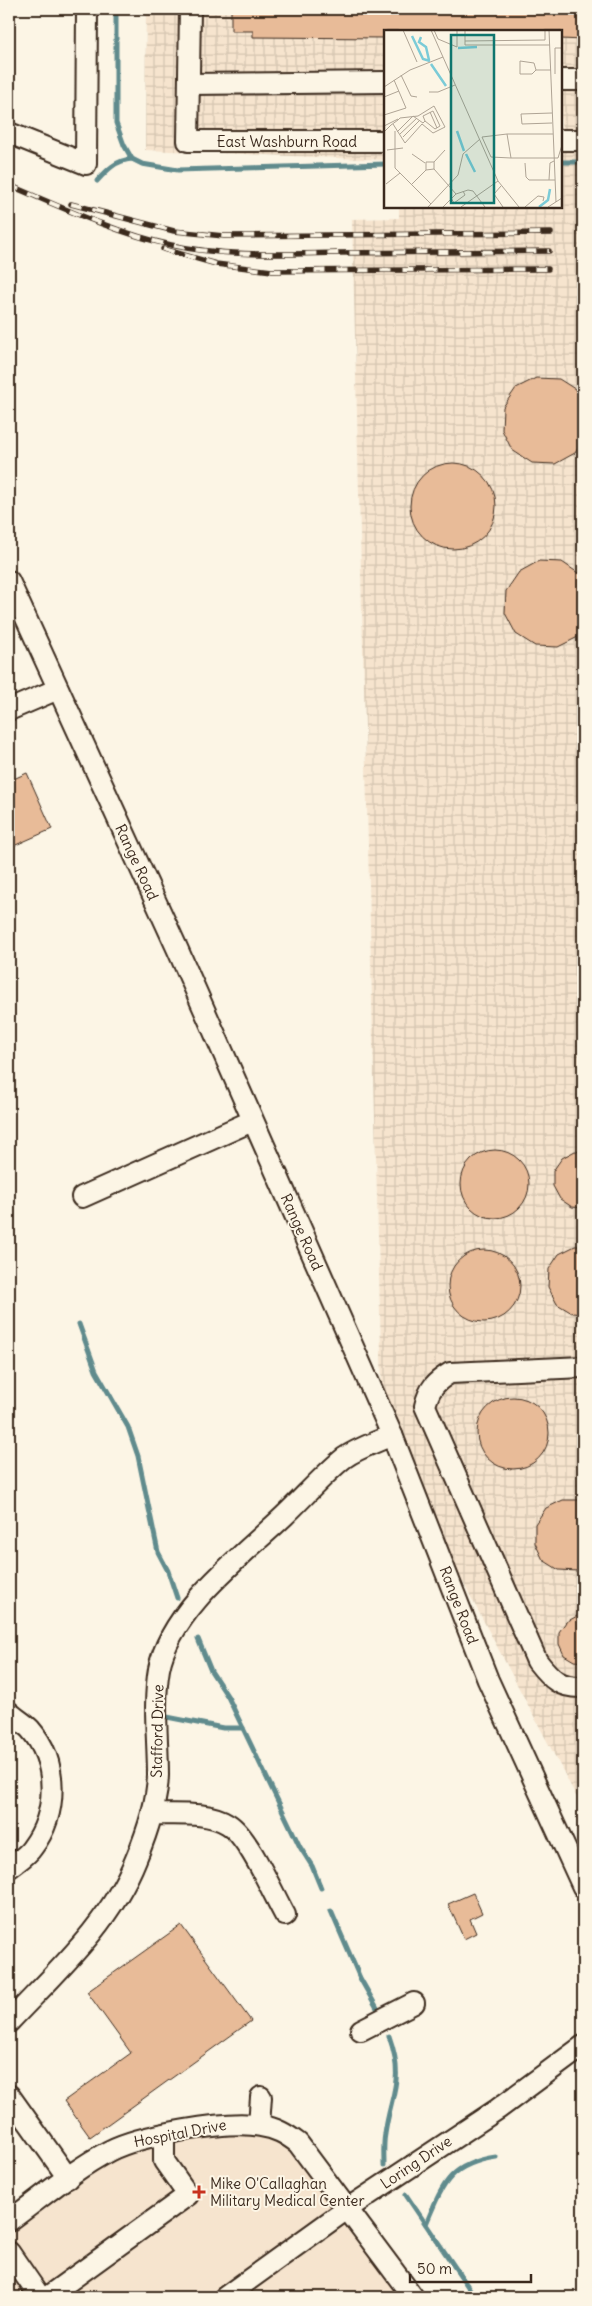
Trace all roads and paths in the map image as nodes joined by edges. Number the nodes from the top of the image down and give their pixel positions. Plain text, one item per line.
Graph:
1 (86, 9) edge
2 (190, 9) edge
3 (562, 80) edge
4 (583, 80) edge
5 (384, 82) edge
6 (189, 84) junction
7 (9, 133) edge
8 (562, 140) edge
9 (583, 140) edge
10 (384, 141) edge
11 (9, 581) edge
12 (58, 689) junction
13 (9, 710) edge
14 (252, 1121) junction
15 (82, 1197) dead end
16 (583, 1367) edge
17 (392, 1434) junction
18 (583, 1687) edge
19 (9, 1712) edge
20 (152, 1814) junction
21 (9, 1868) edge
22 (583, 1887) edge
23 (285, 1915) dead end
24 (414, 2003) dead end
25 (9, 2022) edge
26 (361, 2030) dead end
27 (583, 2046) edge
28 (9, 2095) edge
29 (261, 2097) dead end
30 (260, 2125) junction
31 (164, 2136) junction
32 (68, 2178) junction
33 (347, 2209) junction
34 (9, 2221) edge
35 (9, 2252) edge
36 (408, 2295) edge
37 (40, 2297) edge
38 (47, 2297) edge
39 (225, 2297) edge

1 - 7 street
2 - 6 street
3 - 4 street
5 - 6 street
6 - 10 street, East Washburn Road
8 - 9 street
11 - 12 street, Range Road
12 - 13 street
12 - 14 street, Range Road
14 - 15 street
14 - 17 street, Range Road
16 - 18 street
17 - 20 street, Stafford Drive
17 - 22 street, Range Road
19 - 21 street
20 - 23 street
20 - 25 street, Stafford Drive
24 - 26 street
27 - 33 street, Loring Drive
28 - 32 street
29 - 30 street
30 - 31 street, Hospital Drive
30 - 33 street, Hospital Drive
31 - 32 street, Hospital Drive
31 - 38 street
32 - 34 street, Hospital Drive
33 - 36 street, Hospital Drive
33 - 39 street, Loring Drive
35 - 37 street

